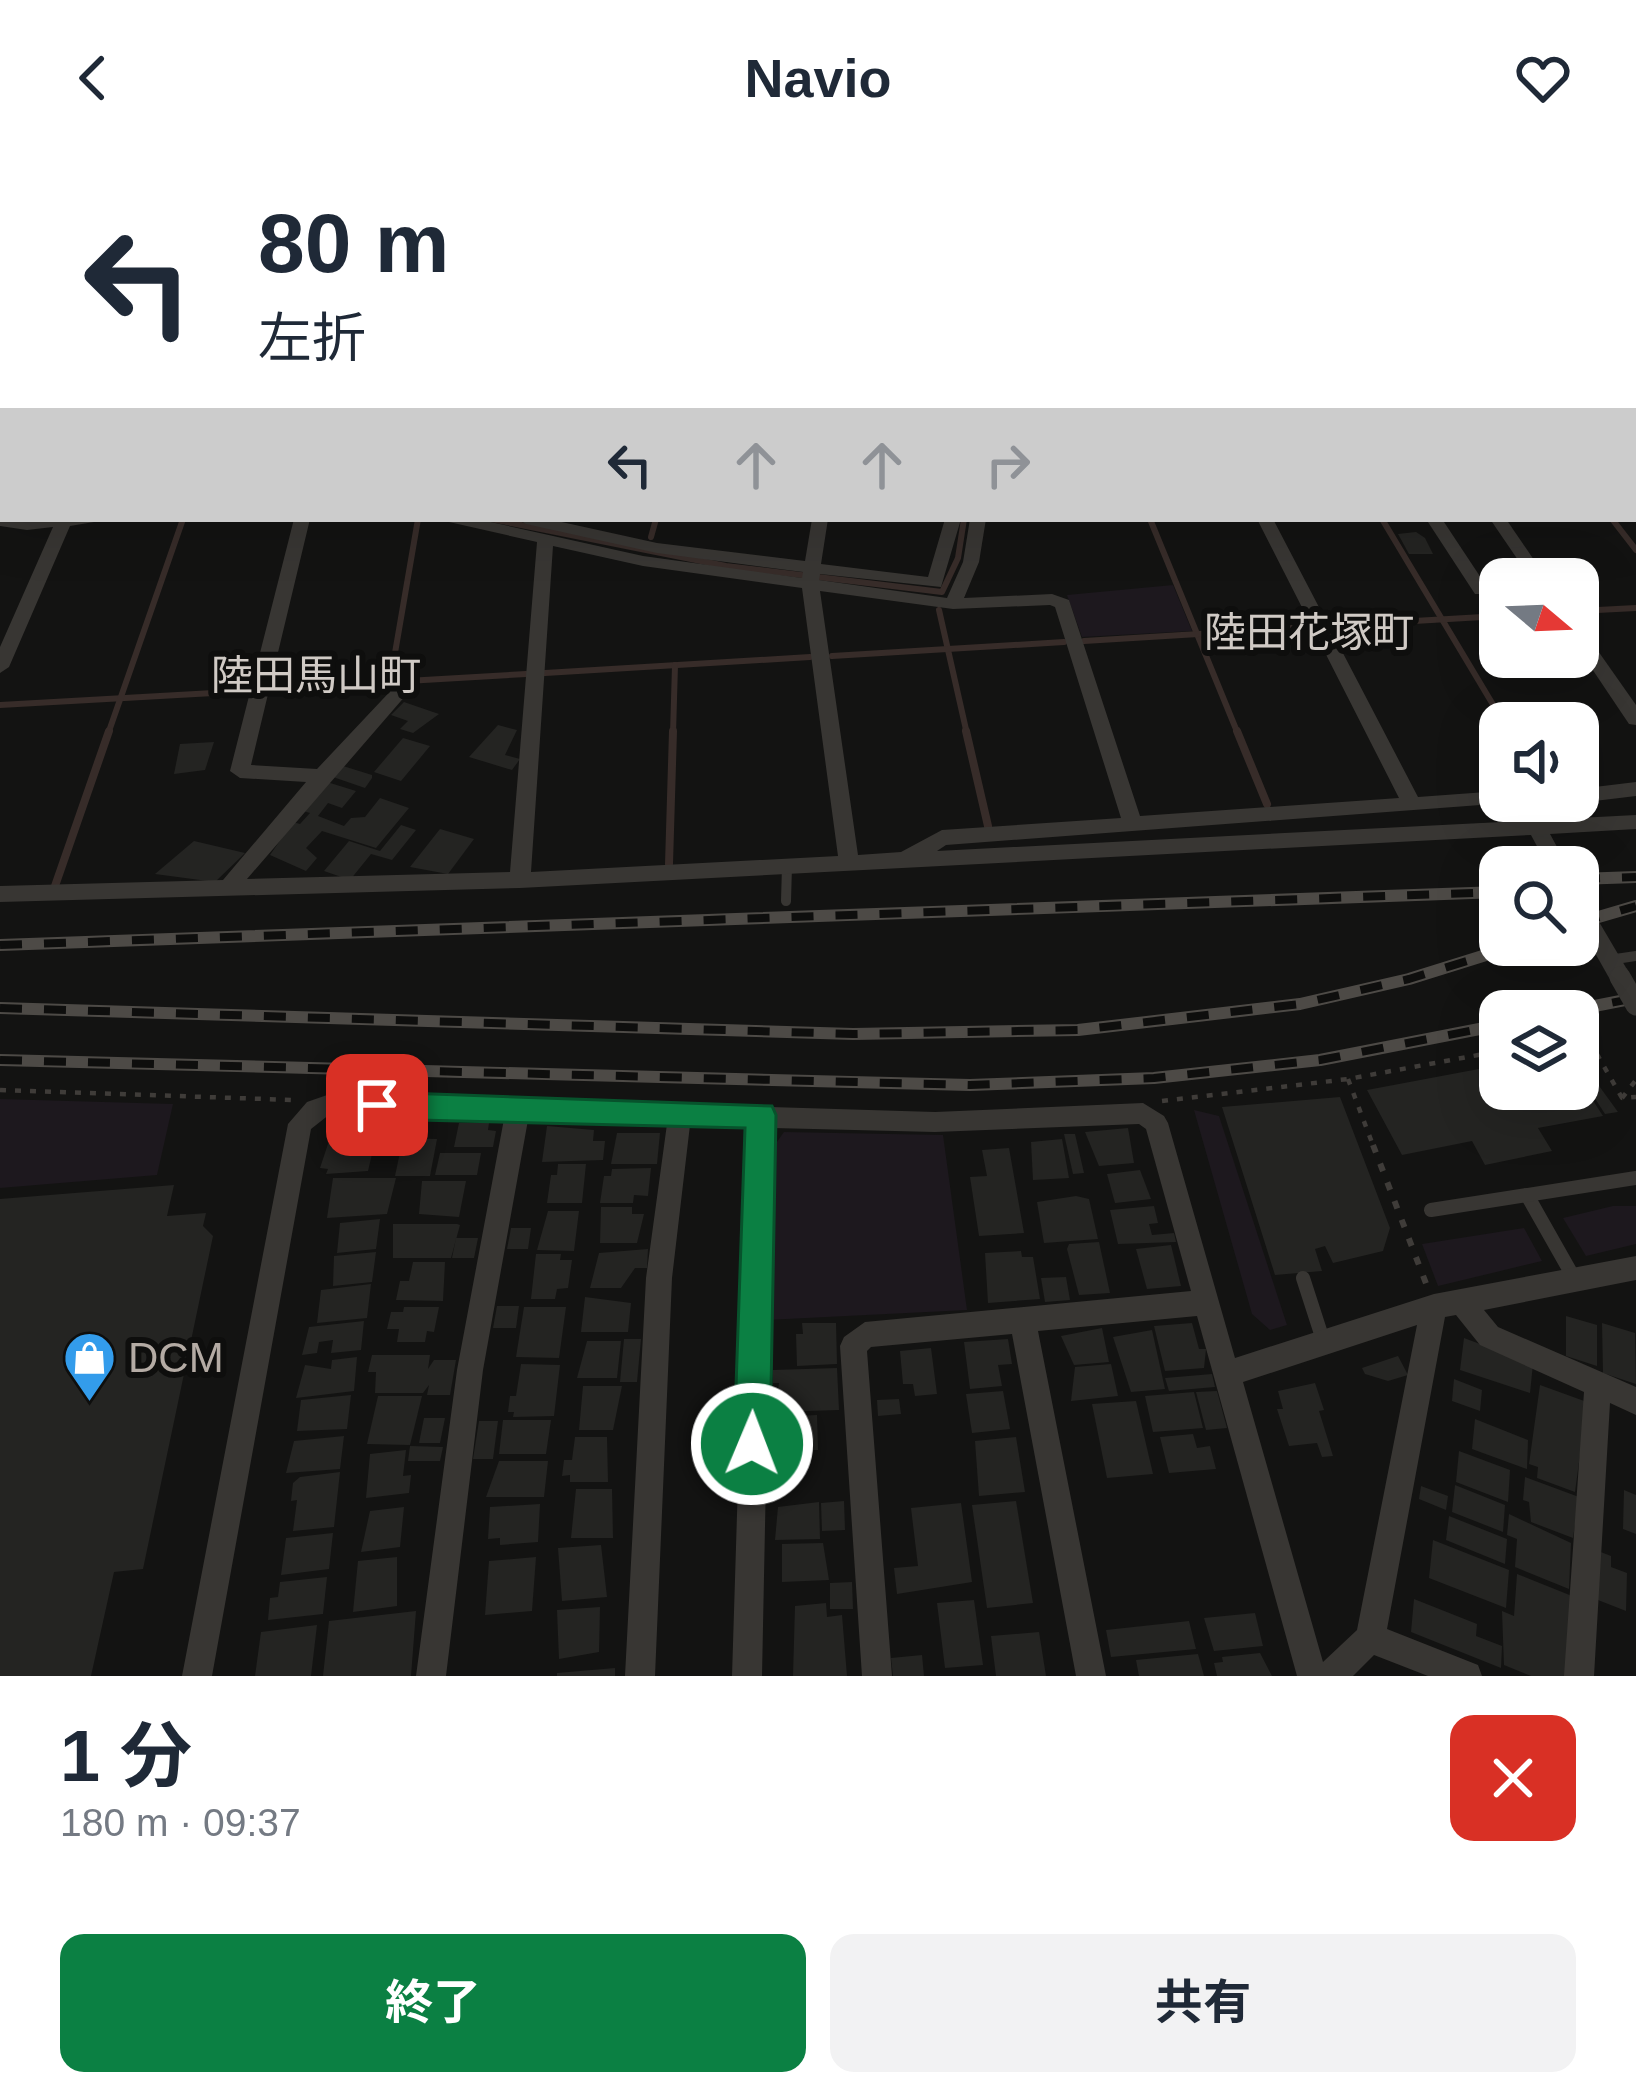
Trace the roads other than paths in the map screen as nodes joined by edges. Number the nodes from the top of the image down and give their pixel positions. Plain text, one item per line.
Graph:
1 (64, 522) edge
2 (301, 522) edge
3 (468, 522) edge
4 (540, 522) edge
5 (820, 522) edge
6 (951, 522) edge
7 (978, 522) edge
8 (1267, 522) edge
9 (1436, 522) edge
10 (1500, 522) edge
11 (545, 539) junction
12 (1525, 558) edge
13 (811, 574) junction
14 (1479, 588) edge
15 (953, 604) junction
16 (1599, 665) edge
17 (0, 667) edge
18 (404, 687) dead end
19 (1636, 719) edge
20 (322, 776) junction
21 (1636, 789) edge
22 (1599, 793) edge
23 (1479, 798) edge
24 (1410, 800) junction
25 (1636, 822) edge
26 (1132, 823) junction
27 (1538, 830) junction
28 (1547, 846) edge
29 (903, 862) junction
30 (849, 863) junction
31 (787, 866) junction
32 (520, 880) junction
33 (227, 889) junction
34 (0, 894) edge
35 (787, 901) dead end
36 (1599, 941) edge
37 (1636, 956) edge
38 (1615, 969) junction
39 (1636, 1005) edge
40 (518, 1109) junction
41 (680, 1113) junction
42 (761, 1115) junction
43 (1636, 1178) edge
44 (1527, 1195) junction
45 (1431, 1210) dead end
46 (1636, 1268) edge
47 (1303, 1278) dead end
48 (1574, 1278) junction
49 (1207, 1302) junction
50 (1448, 1304) junction
51 (1023, 1320) junction
52 (1324, 1343) junction
53 (1226, 1374) junction
54 (1598, 1386) junction
55 (1636, 1401) edge
56 (1370, 1638) junction
57 (197, 1676) edge
58 (431, 1676) edge
59 (640, 1676) edge
60 (747, 1676) edge
61 (877, 1676) edge
62 (1091, 1676) edge
63 (1312, 1676) edge
64 (1330, 1676) edge
65 (1466, 1676) edge
66 (1579, 1676) edge

1 - 17 street
2 - 20 street
3 - 11 street
4 - 13 street
5 - 13 street
6 - 13 street
7 - 15 street
8 - 24 street
9 - 14 street
10 - 12 street
11 - 13 street
11 - 32 street
13 - 15 street
13 - 30 street
15 - 26 street
16 - 19 street
18 - 20 street
20 - 33 street
21 - 22 street
23 - 24 street
24 - 26 street
25 - 27 street
26 - 29 street
27 - 28 street
27 - 29 street
29 - 30 street
30 - 31 street
31 - 32 street
31 - 35 lane
32 - 33 street
33 - 34 street
36 - 38 street
37 - 38 lane
38 - 39 street, bridge
40 - 41 street
40 - 57 street
40 - 58 street
41 - 42 street
41 - 59 street
42 - 49 street
42 - 60 street
43 - 44 lane
44 - 45 lane
44 - 48 lane
46 - 48 street
47 - 52 lane
48 - 50 street
49 - 51 street
49 - 53 street
50 - 52 street
50 - 54 street
50 - 56 street
51 - 61 street
51 - 62 street
52 - 53 street
53 - 63 street
54 - 55 street
54 - 66 street
56 - 64 street
56 - 65 street

